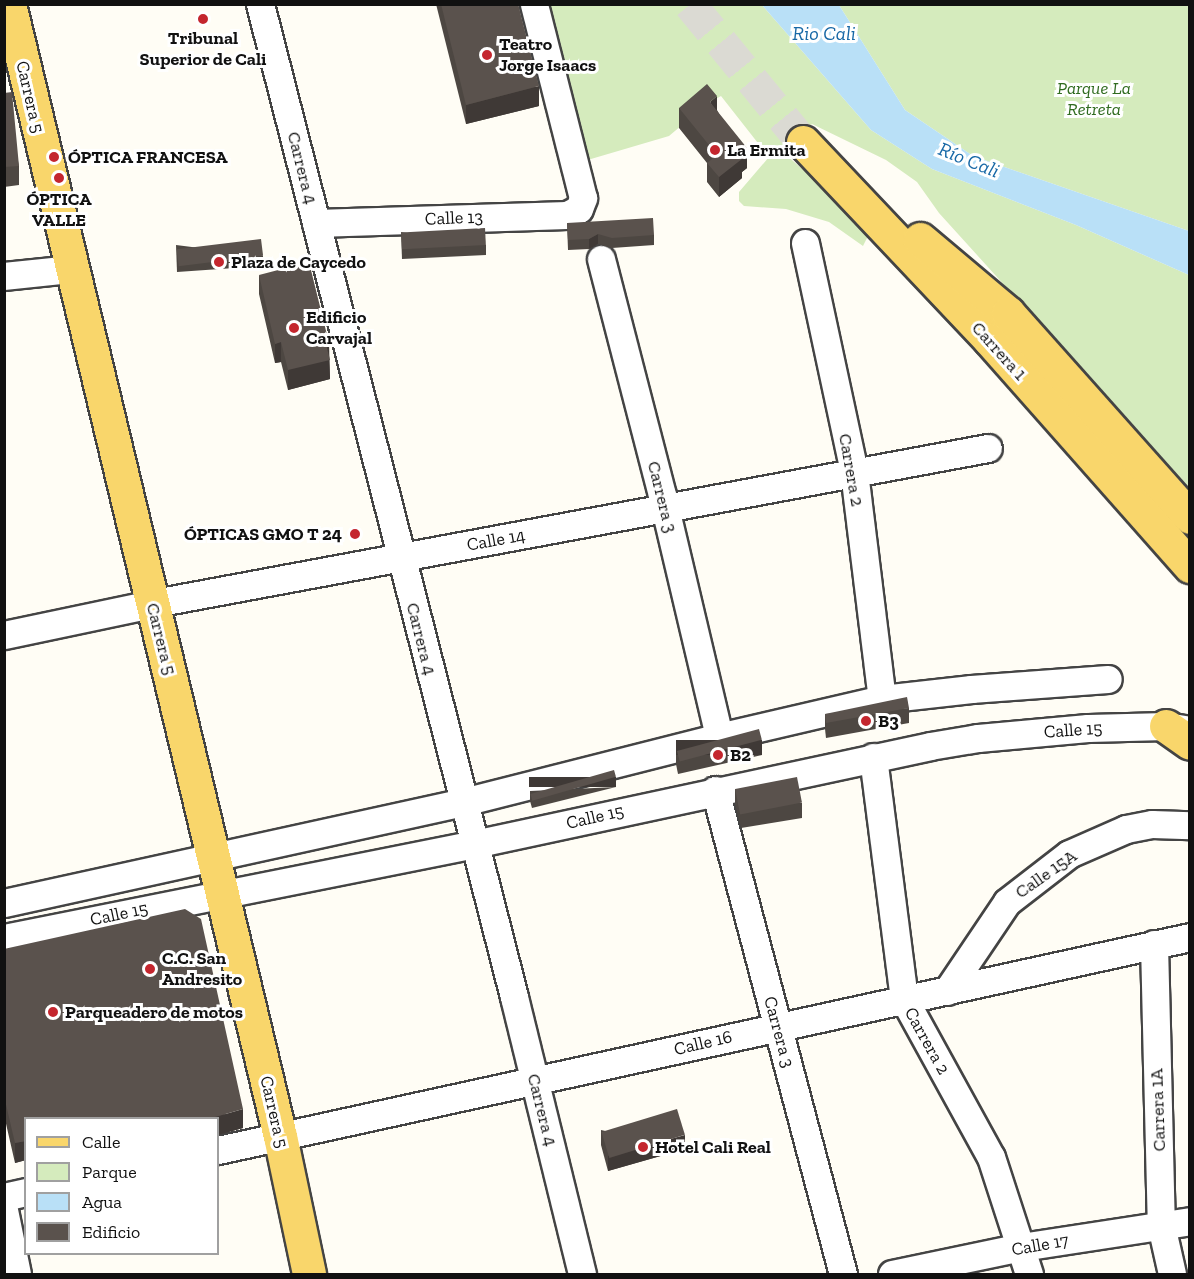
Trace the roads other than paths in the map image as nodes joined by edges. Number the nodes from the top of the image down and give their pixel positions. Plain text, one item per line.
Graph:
1 (9, 4) edge
2 (260, 4) edge
3 (534, 4) edge
4 (316, 223) junction
5 (805, 243) dead end
6 (601, 259) dead end
7 (71, 269) junction
8 (4, 276) edge
9 (988, 448) dead end
10 (854, 472) junction
11 (665, 510) junction
12 (1190, 517) edge
13 (400, 557) junction
14 (1190, 566) edge
15 (152, 604) junction
16 (4, 635) edge
17 (1107, 680) dead end
18 (882, 699) junction
19 (1182, 733) edge
20 (719, 737) junction
21 (873, 757) junction
22 (715, 790) junction
23 (463, 802) junction
24 (1190, 825) edge
25 (474, 844) junction
26 (213, 856) junction
27 (222, 893) junction
28 (4, 903) edge
29 (1190, 937) edge
30 (4, 938) edge
31 (1154, 944) junction
32 (947, 991) junction
33 (904, 999) junction
34 (777, 1026) junction
35 (535, 1082) junction
36 (280, 1136) junction
37 (219, 1150) edge
38 (24, 1192) edge
39 (4, 1197) edge
40 (4, 1210) edge
41 (1190, 1221) edge
42 (1161, 1225) junction
43 (1021, 1247) junction
44 (17, 1275) edge
45 (309, 1275) edge
46 (582, 1275) edge
47 (843, 1275) edge
48 (892, 1275) edge
49 (1029, 1275) edge
50 (1172, 1275) edge

1 - 7 main road, Carrera 5
2 - 4 street, Carrera 4
3 - 4 street, Calle 13
4 - 13 street, Carrera 4
5 - 10 street, Carrera 2
6 - 11 street, Carrera 3
7 - 8 street
7 - 15 main road, Carrera 5
9 - 10 street, Calle 14
10 - 11 street, Calle 14
10 - 18 street, Carrera 2
11 - 13 street, Calle 14
11 - 20 street, Carrera 3
12 - 14 main road, Carrera 1
13 - 15 street, Calle 14
13 - 23 street, Carrera 4
15 - 16 street, Calle 14
15 - 26 main road, Carrera 5
17 - 18 street, Calle 15
18 - 20 street, Calle 15
19 - 21 street, Calle 15
20 - 23 street, Calle 15
21 - 22 street, Calle 15
21 - 33 street, Carrera 2
22 - 25 street, Calle 15
22 - 34 street, Carrera 3
23 - 25 street, Carrera 4
23 - 26 street, Calle 15
24 - 32 street, Calle 15A
25 - 27 street, Calle 15
25 - 35 street, Carrera 4
26 - 27 main road, Carrera 5
26 - 28 street, Calle 15
27 - 30 street, Calle 15
27 - 36 main road, Carrera 5
29 - 31 street, Calle 16
31 - 32 street, Calle 16
31 - 42 street, Carrera 1A
32 - 33 street, Calle 16
33 - 34 street, Calle 16
33 - 43 street, Carrera 2
34 - 35 street, Calle 16
34 - 47 street, Carrera 3
35 - 36 street, Calle 16
35 - 46 street, Carrera 4
36 - 37 street, Calle 16
36 - 45 main road, Carrera 5
38 - 39 street
40 - 44 street
41 - 42 street, Calle 17
42 - 43 street, Calle 17
42 - 50 street, Carrera 1A
43 - 48 street, Calle 17
43 - 49 street, Carrera 2

